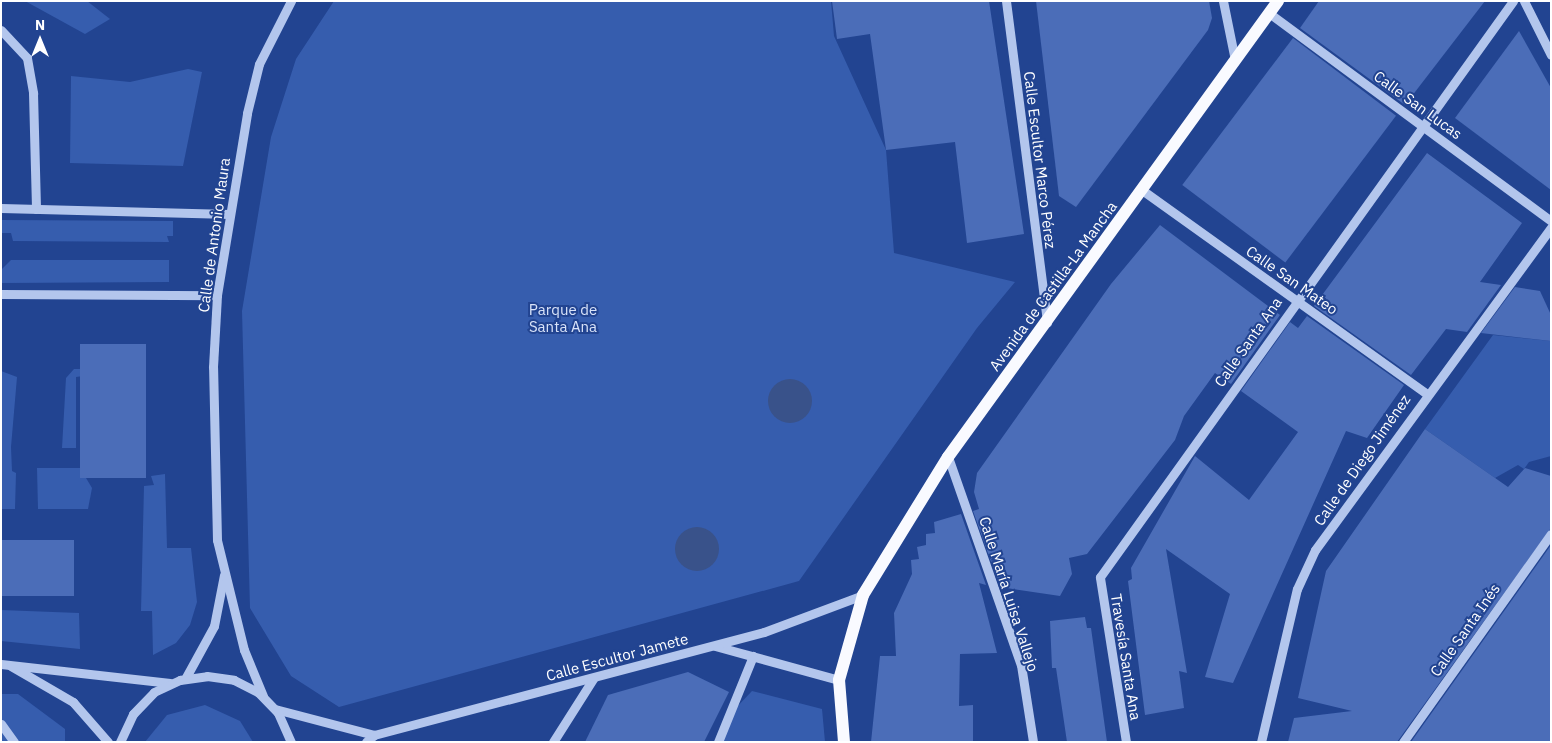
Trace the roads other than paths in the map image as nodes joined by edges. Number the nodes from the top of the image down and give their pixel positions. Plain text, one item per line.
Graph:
1 (291, 1) edge
2 (1006, 1) edge
3 (1223, 1) edge
4 (1278, 1) edge
5 (1513, 1) edge
6 (1524, 1) edge
7 (1269, 13) junction
8 (1, 30) edge
9 (1551, 55) edge
10 (1235, 60) junction
11 (1426, 127) junction
12 (1142, 190) junction
13 (1, 208) edge
14 (36, 209) junction
15 (230, 214) junction
16 (1551, 221) edge
17 (1551, 227) edge
18 (1, 294) edge
19 (217, 295) junction
20 (1295, 300) junction
21 (1047, 322) junction
22 (1426, 393) junction
23 (948, 457) junction
24 (1551, 534) edge
25 (224, 572) junction
26 (1100, 577) joint
27 (863, 595) junction
28 (712, 646) junction
29 (753, 656) junction
30 (1, 664) edge
31 (11, 666) junction
32 (185, 678) junction
33 (594, 678) junction
34 (839, 680) junction
35 (170, 683) junction
36 (262, 696) junction
37 (275, 709) junction
38 (1, 724) edge
39 (374, 735) junction
40 (14, 742) edge
41 (108, 742) edge
42 (120, 742) edge
43 (291, 742) edge
44 (366, 742) edge
45 (553, 742) edge
46 (718, 742) edge
47 (844, 742) edge
48 (1033, 742) edge
49 (1126, 742) edge
50 (1261, 742) edge
51 (1403, 742) edge

1 - 15 street, Calle de Antonio Maura
2 - 21 street, Calle Escultor Marco Pérez
3 - 10 street
4 - 7 main road, Avenida de Castilla-La Mancha
5 - 11 street, Calle Santa Ana
6 - 9 street
7 - 10 main road, Avenida de Castilla-La Mancha
7 - 11 street, Calle San Lucas
8 - 14 street
10 - 12 main road, Avenida de Castilla-La Mancha
11 - 16 street, Calle San Lucas
11 - 20 street, Calle Santa Ana
12 - 20 street, Calle San Mateo
12 - 21 main road, Avenida de Castilla-La Mancha
13 - 14 street
14 - 15 street
15 - 19 street, Calle de Antonio Maura
17 - 22 street, Calle de Diego Jiménez
18 - 19 street
19 - 25 street, Calle de Antonio Maura
20 - 22 street, Calle San Mateo
20 - 26 street, Calle Santa Ana
21 - 23 main road, Avenida de Castilla-La Mancha
22 - 50 street, Calle de Diego Jiménez
23 - 27 main road, Avenida de Castilla-La Mancha
23 - 48 street, Calle María Luisa Vallejo
24 - 51 street, Calle Santa Inés
25 - 32 street, Calle de Antonio Maura
25 - 36 street, Calle de Antonio Maura
26 - 49 street, Travesía Santa Ana
27 - 28 street, Calle Escultor Jamete
27 - 34 main road, Avenida de Castilla-La Mancha
28 - 29 street
28 - 33 street, Calle Escultor Jamete
29 - 34 street
29 - 46 street
30 - 31 street
31 - 35 street
31 - 41 street
32 - 35 street
32 - 36 street
33 - 39 street, Calle Escultor Jamete
33 - 45 street
34 - 47 main road
35 - 42 street
36 - 37 street
37 - 39 street, Calle Escultor Jamete
37 - 43 street
38 - 40 street
39 - 44 street, Calle Escultor Jamete

